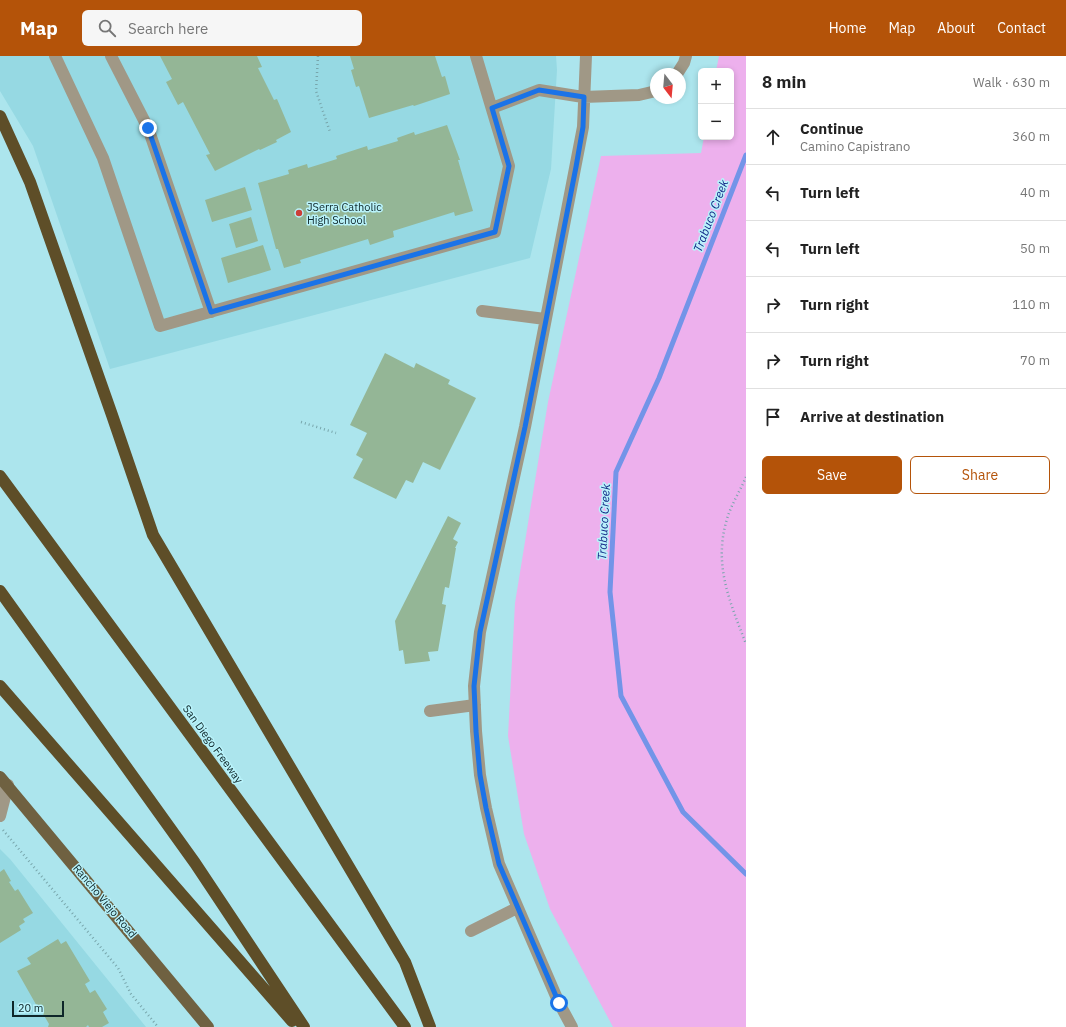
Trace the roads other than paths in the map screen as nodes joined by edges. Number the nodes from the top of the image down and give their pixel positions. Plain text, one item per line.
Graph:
1 (55, 56) edge
2 (111, 56) edge
3 (586, 56) edge
4 (686, 56) edge
5 (480, 57) edge
6 (681, 68) edge
7 (650, 92) edge
8 (584, 97) junction
9 (492, 108) junction
10 (0, 116) edge
11 (482, 311) dead end
12 (211, 312) junction
13 (545, 319) junction
14 (0, 476) edge
15 (0, 591) edge
16 (0, 686) edge
17 (475, 705) junction
18 (430, 711) dead end
19 (3, 783) edge
20 (0, 816) edge
21 (517, 908) junction
22 (471, 931) dead end
23 (208, 1027) edge
24 (297, 1027) edge
25 (304, 1027) edge
26 (406, 1027) edge
27 (430, 1027) edge
28 (572, 1027) edge

1 - 12 street
2 - 12 street
3 - 8 street
4 - 6 street
5 - 9 street
7 - 8 street
8 - 9 street
8 - 13 street
9 - 12 street
10 - 27 highway
11 - 13 street
13 - 17 street
14 - 26 highway, San Diego Freeway
15 - 25 highway
16 - 24 highway
17 - 18 street
17 - 21 street
19 - 20 street
19 - 23 main road, Rancho Viejo Road
21 - 22 street
21 - 28 street

